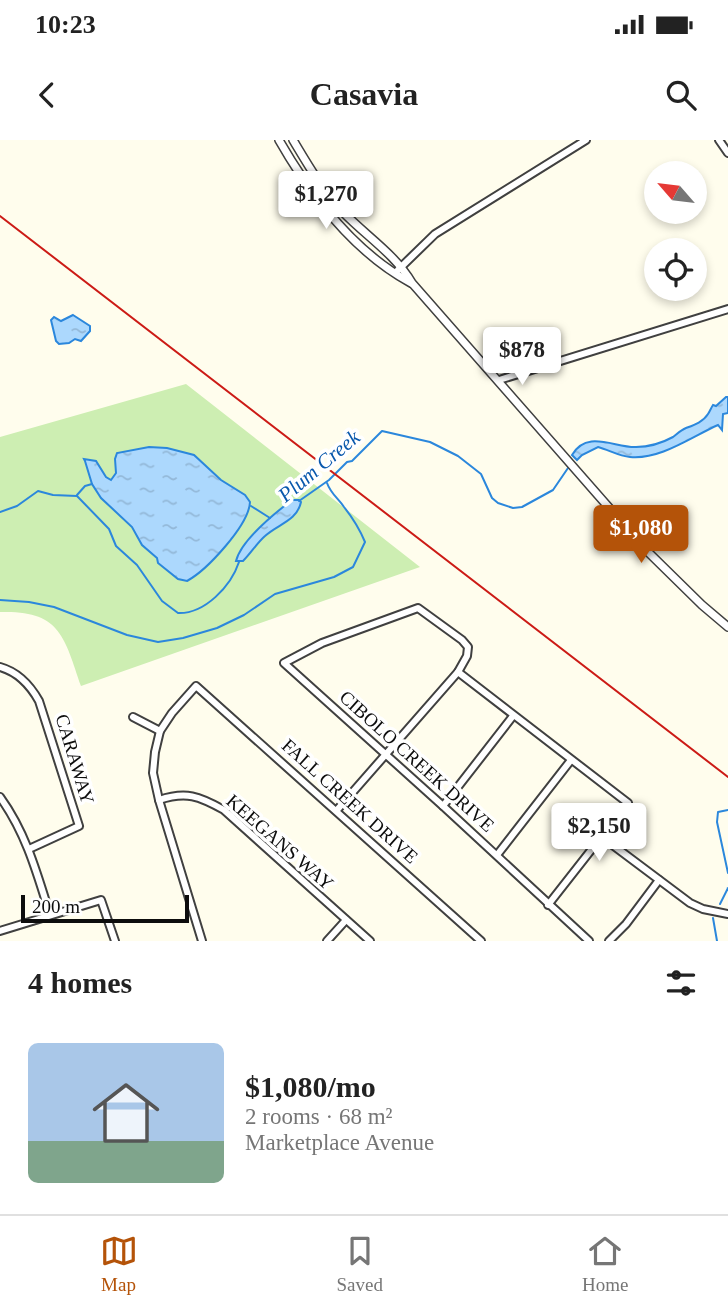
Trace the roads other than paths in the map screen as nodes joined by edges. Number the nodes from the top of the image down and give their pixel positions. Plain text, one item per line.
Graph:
1 (279, 140) edge
2 (293, 140) edge
3 (586, 140) edge
4 (719, 140) edge
5 (728, 153) edge
6 (402, 266) junction
7 (394, 274) junction
8 (412, 283) junction
9 (728, 309) edge
10 (499, 380) junction
11 (728, 627) edge
12 (0, 667) edge
13 (458, 671) junction
14 (513, 716) junction
15 (133, 717) dead end
16 (160, 731) junction
17 (384, 753) junction
18 (571, 760) junction
19 (0, 797) edge
20 (159, 800) junction
21 (443, 806) junction
22 (337, 810) junction
23 (602, 837) junction
24 (29, 849) junction
25 (497, 855) junction
26 (659, 880) junction
27 (548, 905) junction
28 (728, 914) edge
29 (50, 915) junction
30 (346, 920) junction
31 (0, 931) edge
32 (473, 938) edge
33 (115, 941) edge
34 (202, 941) edge
35 (327, 941) edge
36 (370, 941) edge
37 (481, 941) edge
38 (589, 941) edge
39 (610, 941) edge

1 - 7 street
2 - 6 street
3 - 6 street
4 - 5 street
6 - 7 street
6 - 8 street
7 - 8 street
8 - 10 street
9 - 10 street
10 - 11 street
12 - 24 street, CARAWAY
13 - 14 street
13 - 17 street
13 - 17 street, CIBOLO CREEK DRIVE
14 - 18 street
14 - 21 street
15 - 16 street
16 - 20 street
16 - 22 street, FALL CREEK DRIVE
17 - 21 street, CIBOLO CREEK DRIVE
17 - 22 street
18 - 23 street
18 - 25 street
19 - 24 street
20 - 30 street, KEEGANS WAY
20 - 34 street
21 - 25 street, CIBOLO CREEK DRIVE
22 - 32 street, FALL CREEK DRIVE
23 - 26 street
23 - 27 street
24 - 29 street
25 - 27 street, CIBOLO CREEK DRIVE
26 - 28 street
26 - 39 street
27 - 38 street, CIBOLO CREEK DRIVE
29 - 31 street
29 - 33 street
30 - 35 street
30 - 36 street, KEEGANS WAY
32 - 37 street, FALL CREEK DRIVE

